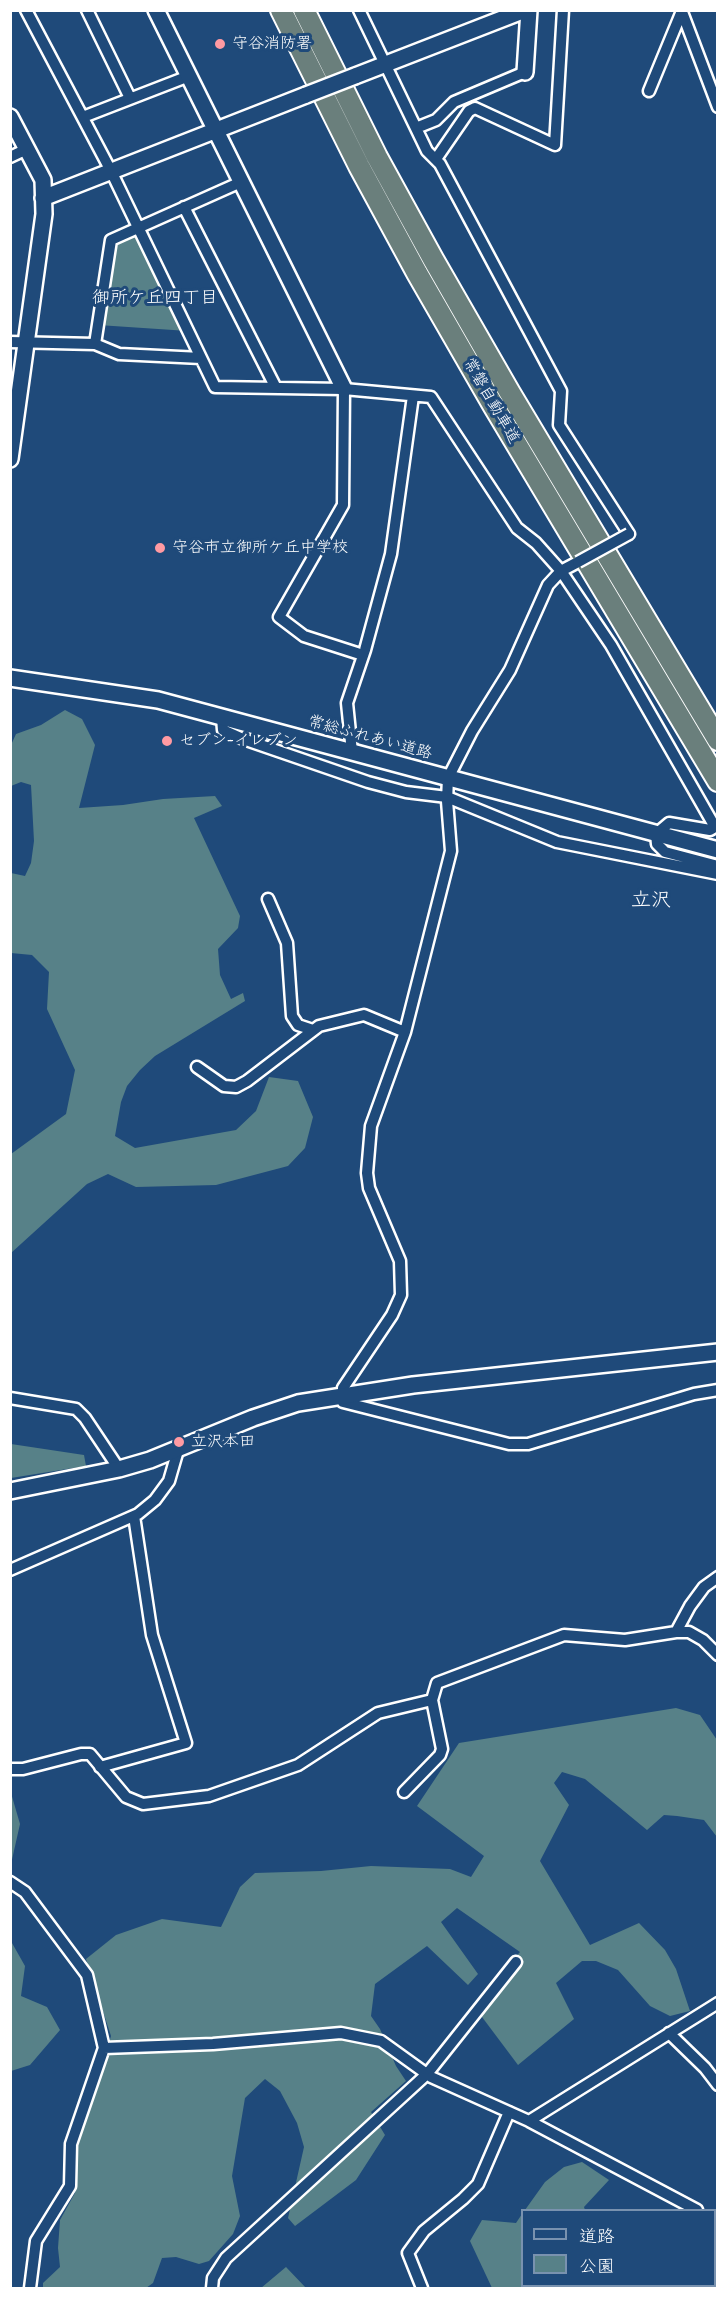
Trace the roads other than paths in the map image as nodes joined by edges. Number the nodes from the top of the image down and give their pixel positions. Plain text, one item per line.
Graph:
1 (26, 10) edge
2 (87, 10) edge
3 (156, 10) edge
4 (281, 10) edge
5 (304, 10) edge
6 (527, 10) edge
7 (563, 10) edge
8 (360, 11) edge
9 (682, 11) edge
10 (386, 64) junction
11 (525, 72) joint
12 (189, 76) junction
13 (649, 91) dead end
14 (130, 98) junction
15 (717, 107) edge
16 (10, 117) edge
17 (82, 117) junction
18 (416, 128) junction
19 (215, 130) junction
20 (27, 149) junction
21 (10, 157) edge
22 (436, 159) junction
23 (111, 171) junction
24 (241, 182) junction
25 (44, 198) junction
26 (184, 207) junction
27 (138, 228) junction
28 (10, 342) edge
29 (28, 343) junction
30 (96, 344) junction
31 (201, 358) junction
32 (276, 388) junction
33 (344, 388) junction
34 (413, 396) junction
35 (10, 459) edge
36 (561, 571) junction
37 (363, 655) junction
38 (10, 678) edge
39 (222, 717) junction
40 (717, 740) edge
41 (352, 752) junction
42 (447, 778) junction
43 (717, 781) edge
44 (447, 797) junction
45 (656, 834) junction
46 (717, 850) edge
47 (717, 866) edge
48 (717, 874) edge
49 (268, 899) dead end
50 (313, 1030) junction
51 (405, 1032) junction
52 (197, 1067) dead end
53 (717, 1352) edge
54 (717, 1390) edge
55 (342, 1396) junction
56 (10, 1398) edge
57 (178, 1450) junction
58 (119, 1469) junction
59 (10, 1491) edge
60 (134, 1516) junction
61 (10, 1570) edge
62 (717, 1577) edge
63 (676, 1632) junction
64 (717, 1655) edge
65 (432, 1700) junction
66 (100, 1767) junction
67 (10, 1769) edge
68 (404, 1792) dead end
69 (10, 1882) edge
70 (516, 1962) dead end
71 (717, 2003) edge
72 (669, 2033) junction
73 (104, 2048) junction
74 (427, 2074) junction
75 (717, 2085) edge
76 (509, 2112) junction
77 (529, 2121) junction
78 (693, 2209) edge
79 (30, 2289) edge
80 (212, 2289) edge
81 (423, 2289) edge

1 - 17 street
2 - 14 street
3 - 12 street
4 - 43 highway, 常磐自動車道
5 - 40 highway, 常磐自動車道
6 - 10 street
6 - 11 street
7 - 22 street
8 - 10 street
9 - 13 street
9 - 15 street
10 - 18 street
10 - 19 street, bridge
11 - 18 street
12 - 14 street
12 - 19 street
14 - 17 street
16 - 20 street
17 - 23 street
18 - 22 street
19 - 23 street
19 - 24 street
20 - 21 street
20 - 25 street
22 - 36 street, bridge
23 - 25 street
23 - 27 street
24 - 26 street
24 - 33 street
25 - 29 street
26 - 27 street
26 - 32 street
27 - 30 street
27 - 31 street
28 - 29 street
29 - 30 street
29 - 35 street
30 - 31 street
31 - 32 street
32 - 33 street
33 - 34 street
33 - 37 street
34 - 36 street
34 - 37 street
36 - 42 street
36 - 45 street
37 - 41 street
38 - 39 street, 常総ふれあい道路
39 - 41 street, 常総ふれあい道路
39 - 44 street
41 - 42 street, 常総ふれあい道路
42 - 44 street
42 - 45 street, 常総ふれあい道路
44 - 48 street
44 - 51 street
45 - 46 street, 常総ふれあい道路
45 - 47 street
49 - 50 street
50 - 51 street
50 - 52 street
51 - 55 street
53 - 55 street
54 - 55 street
55 - 57 street
56 - 58 street
57 - 58 street
57 - 60 street
58 - 59 street
60 - 61 street
60 - 66 street
62 - 63 street
63 - 64 street
63 - 65 street
65 - 66 street
65 - 68 street
66 - 67 street
69 - 73 street
70 - 74 street
71 - 72 street
72 - 75 street
72 - 77 street
73 - 74 street
73 - 79 street
74 - 76 street
74 - 80 street
76 - 77 street
76 - 81 street
77 - 78 street

